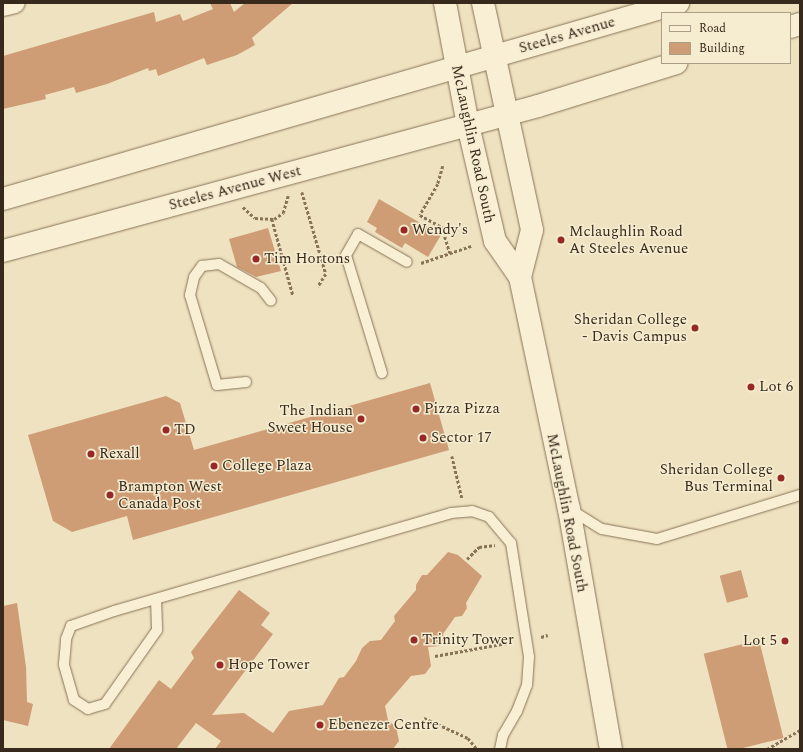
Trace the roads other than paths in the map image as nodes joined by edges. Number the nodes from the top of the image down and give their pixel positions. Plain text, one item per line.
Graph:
1 (15, 3) edge
2 (446, 3) edge
3 (483, 3) edge
4 (678, 3) edge
5 (3, 6) edge
6 (495, 55) junction
7 (673, 64) edge
8 (456, 66) junction
9 (506, 114) junction
10 (468, 125) junction
11 (4, 200) edge
12 (3, 251) edge
13 (407, 262) dead end
14 (520, 277) junction
15 (271, 301) dead end
16 (382, 374) dead end
17 (246, 382) dead end
18 (800, 495) edge
19 (569, 509) junction
20 (156, 599) junction
21 (500, 749) edge
22 (611, 749) edge

1 - 5 street
2 - 8 main road, McLaughlin Road South
3 - 6 main road, McLaughlin Road South
4 - 6 main road, Steeles Avenue
6 - 8 main road, Steeles Avenue
6 - 9 main road, McLaughlin Road South
7 - 9 main road
8 - 10 main road, McLaughlin Road South
8 - 11 main road
9 - 10 main road
9 - 14 main road, McLaughlin Road South
10 - 12 main road, Steeles Avenue West
10 - 14 main road, McLaughlin Road South
13 - 16 lane
14 - 19 main road, McLaughlin Road South
15 - 17 lane
18 - 19 lane
19 - 22 main road, McLaughlin Road South
20 - 20 lane
20 - 21 lane

